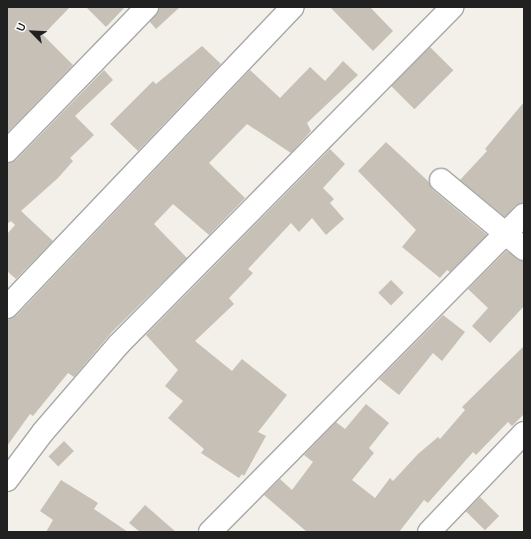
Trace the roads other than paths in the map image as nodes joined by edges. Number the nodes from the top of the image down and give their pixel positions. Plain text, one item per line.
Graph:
1 (147, 7) edge
2 (293, 7) edge
3 (452, 7) edge
4 (7, 151) edge
5 (441, 180) dead end
6 (524, 215) edge
7 (505, 233) junction
8 (524, 249) edge
9 (7, 307) edge
10 (524, 433) edge
11 (7, 480) edge
12 (210, 532) edge
13 (429, 532) edge

1 - 4 street
2 - 9 street
3 - 11 street
5 - 7 street
6 - 7 street
7 - 8 street
7 - 12 street
10 - 13 street

